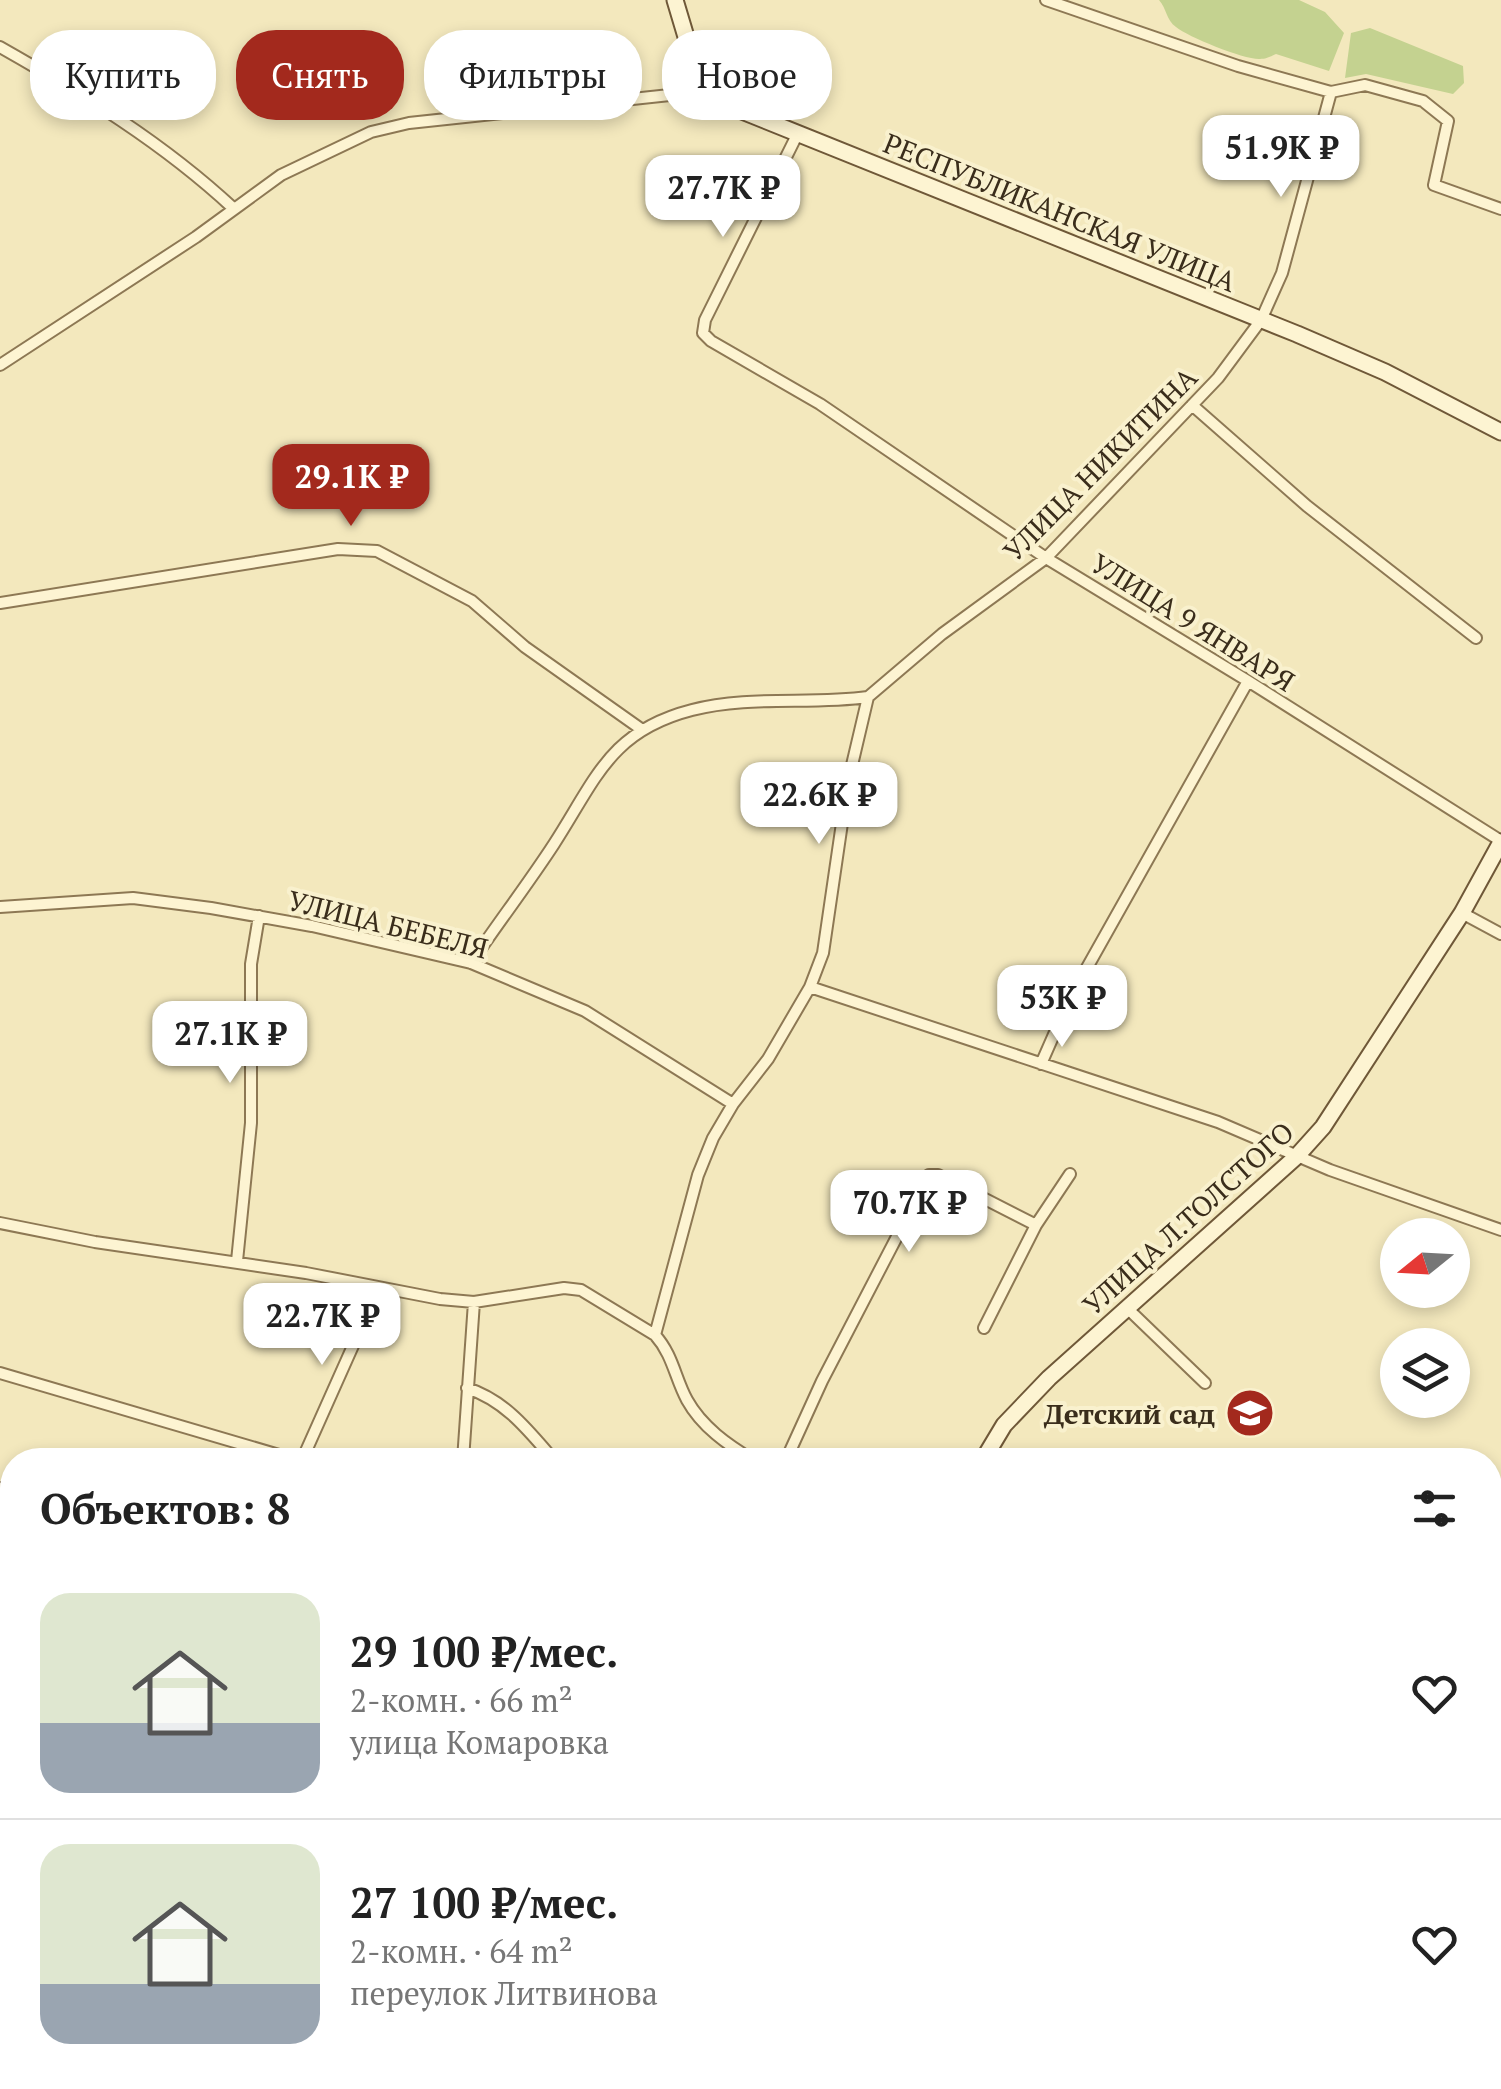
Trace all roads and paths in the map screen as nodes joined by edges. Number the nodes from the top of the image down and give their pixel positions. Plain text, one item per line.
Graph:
1 (675, 0) edge
2 (1046, 0) edge
3 (684, 30) edge
4 (0, 47) edge
5 (1331, 92) junction
6 (662, 96) edge
7 (765, 120) edge
8 (798, 133) junction
9 (233, 208) junction
10 (1501, 208) edge
11 (1262, 320) junction
12 (0, 364) edge
13 (1192, 405) junction
14 (1501, 432) edge
15 (1046, 558) junction
16 (0, 603) edge
17 (1476, 638) dead end
18 (1248, 681) junction
19 (868, 696) junction
20 (641, 729) junction
21 (1501, 842) edge
22 (0, 907) edge
23 (1462, 913) junction
24 (259, 916) junction
25 (1501, 934) edge
26 (470, 963) junction
27 (810, 986) junction
28 (1042, 1064) junction
29 (733, 1104) junction
30 (1296, 1157) junction
31 (1070, 1174) dead end
32 (0, 1223) edge
33 (1036, 1225) junction
34 (1501, 1230) edge
35 (238, 1261) junction
36 (368, 1286) junction
37 (474, 1302) junction
38 (1127, 1308) junction
39 (984, 1328) dead end
40 (655, 1335) junction
41 (0, 1373) edge
42 (1206, 1383) dead end
43 (467, 1388) junction
44 (258, 1448) edge
45 (305, 1448) edge
46 (464, 1448) edge
47 (544, 1448) edge
48 (737, 1448) edge
49 (791, 1448) edge
50 (991, 1448) edge

1 - 3 street
2 - 5 street
4 - 9 street
5 - 10 street
5 - 11 street, УЛИЦА НИКИТИНА
6 - 9 street
7 - 8 street, РЕСПУБЛИКАНСКАЯ УЛИЦА
8 - 11 street, РЕСПУБЛИКАНСКАЯ УЛИЦА
8 - 15 street, УЛИЦА 9 ЯНВАРЯ
9 - 12 street
11 - 13 street, УЛИЦА НИКИТИНА
11 - 14 street, РЕСПУБЛИКАНСКАЯ УЛИЦА
13 - 15 street, УЛИЦА НИКИТИНА
13 - 17 street
15 - 18 street, УЛИЦА 9 ЯНВАРЯ
15 - 19 street, УЛИЦА НИКИТИНА
16 - 20 street
18 - 21 street, УЛИЦА 9 ЯНВАРЯ
18 - 28 street
19 - 20 street
19 - 27 street
20 - 26 street
21 - 23 street, УЛИЦА Л.ТОЛСТОГО
22 - 24 street, УЛИЦА БЕБЕЛЯ
23 - 25 street
23 - 30 street, УЛИЦА Л.ТОЛСТОГО
24 - 26 street, УЛИЦА БЕБЕЛЯ
24 - 35 street
26 - 29 street, УЛИЦА БЕБЕЛЯ
27 - 28 street
27 - 29 street
28 - 30 street
29 - 40 street
30 - 34 street
30 - 38 street, УЛИЦА Л.ТОЛСТОГО
31 - 33 street
32 - 35 street
33 - 39 street
33 - 49 street
35 - 36 street
36 - 37 street
36 - 45 street
37 - 40 street
37 - 43 street
38 - 42 street
38 - 50 street, УЛИЦА Л.ТОЛСТОГО
40 - 48 street
41 - 44 street
43 - 46 street
43 - 47 street

